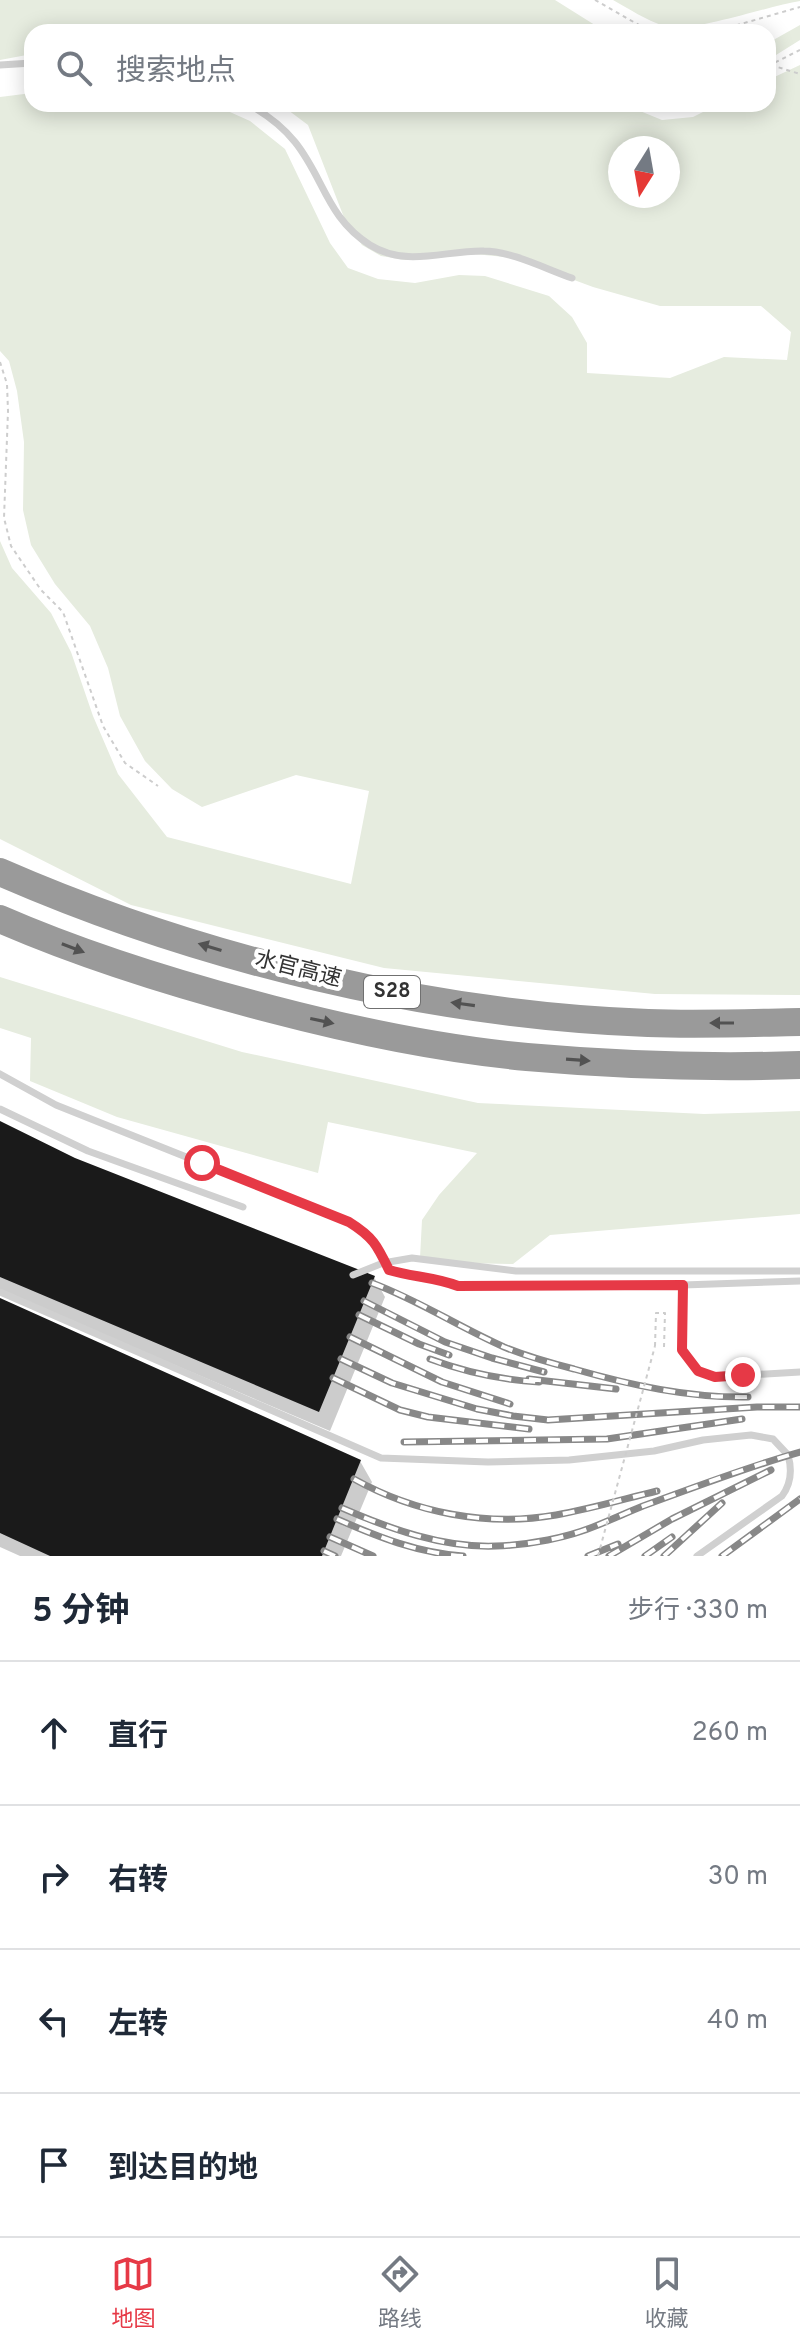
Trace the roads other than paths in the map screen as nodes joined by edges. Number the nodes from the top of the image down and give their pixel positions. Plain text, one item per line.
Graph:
1 (24, 64) edge
2 (0, 65) edge
3 (263, 112) edge
4 (572, 278) dead end
5 (0, 872) edge
6 (0, 919) edge
7 (800, 1022) edge
8 (800, 1065) edge
9 (0, 1074) edge
10 (0, 1109) edge
11 (243, 1207) dead end
12 (800, 1271) edge
13 (353, 1275) dead end
14 (800, 1281) edge
15 (683, 1285) junction
16 (0, 1292) edge
17 (800, 1372) edge
18 (697, 1556) edge

1 - 2 lane
3 - 4 lane
7 -> 5 highway, 水官高速 / S28
6 -> 8 highway, 水官高速 / S28
9 - 15 lane
10 - 11 lane
12 - 13 lane, bridge
14 - 15 lane
15 - 17 lane
16 - 18 lane

